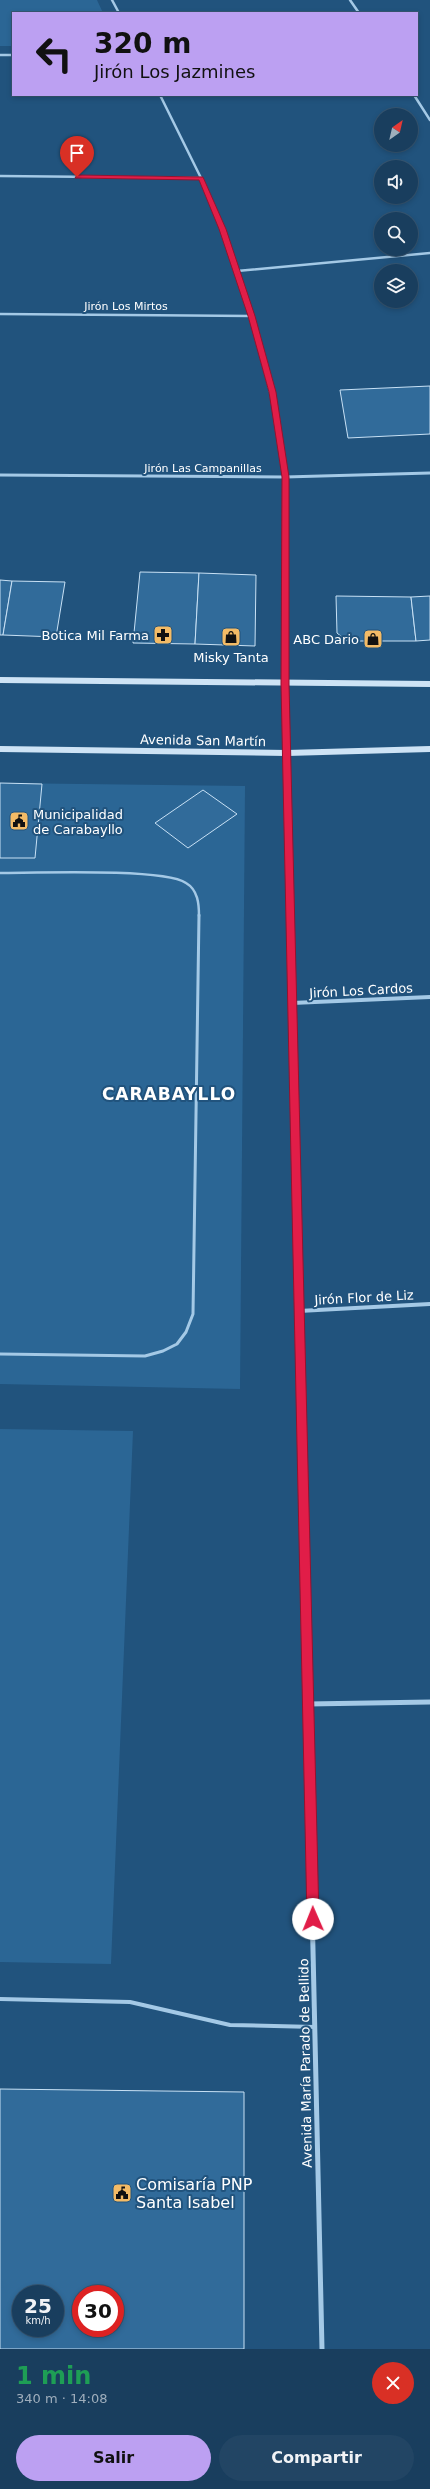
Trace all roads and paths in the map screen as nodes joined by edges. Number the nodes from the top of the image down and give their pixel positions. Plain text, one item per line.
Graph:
1 (112, 0) edge
2 (350, 0) edge
3 (118, 12) edge
4 (358, 12) edge
5 (0, 55) edge
6 (12, 55) edge
7 (160, 96) edge
8 (415, 96) edge
9 (430, 120) edge
10 (0, 176) edge
11 (201, 178) junction
12 (430, 253) edge
13 (237, 271) junction
14 (0, 314) edge
15 (251, 316) junction
16 (430, 473) edge
17 (0, 475) edge
18 (285, 477) junction
19 (0, 680) edge
20 (285, 684) junction
21 (430, 684) edge
22 (0, 749) edge
23 (430, 749) edge
24 (286, 753) junction
25 (0, 873) edge
26 (430, 997) edge
27 (292, 1003) junction
28 (430, 1304) edge
29 (299, 1311) junction
30 (0, 1354) edge
31 (430, 1702) edge
32 (308, 1704) junction
33 (0, 1999) edge
34 (315, 2027) junction
35 (322, 2349) edge

1 - 3 street
2 - 4 street
5 - 6 street
7 - 11 street, Avenida María Parado de Bellido
8 - 9 street
10 - 11 street
11 - 13 street, Avenida María Parado de Bellido
12 - 13 street
13 - 15 street, Avenida María Parado de Bellido
14 - 15 street, Jirón Los Mirtos
15 - 18 street, Avenida María Parado de Bellido
16 - 18 street, Jirón Las Campanillas
17 - 18 street, Jirón Las Campanillas
18 - 20 street, Avenida María Parado de Bellido
19 - 20 main road
20 - 21 main road
20 - 24 street, Avenida María Parado de Bellido
22 - 24 main road, Avenida San Martín
23 - 24 main road, Avenida San Martín
24 - 27 street, Avenida María Parado de Bellido
25 - 30 lane
26 - 27 street, Jirón Los Cardos
27 - 29 street, Avenida María Parado de Bellido
28 - 29 street, Jirón Flor de Liz
29 - 32 street, Avenida María Parado de Bellido
31 - 32 street
32 - 34 street, Avenida María Parado de Bellido
33 - 34 lane
34 - 35 street, Avenida María Parado de Bellido

